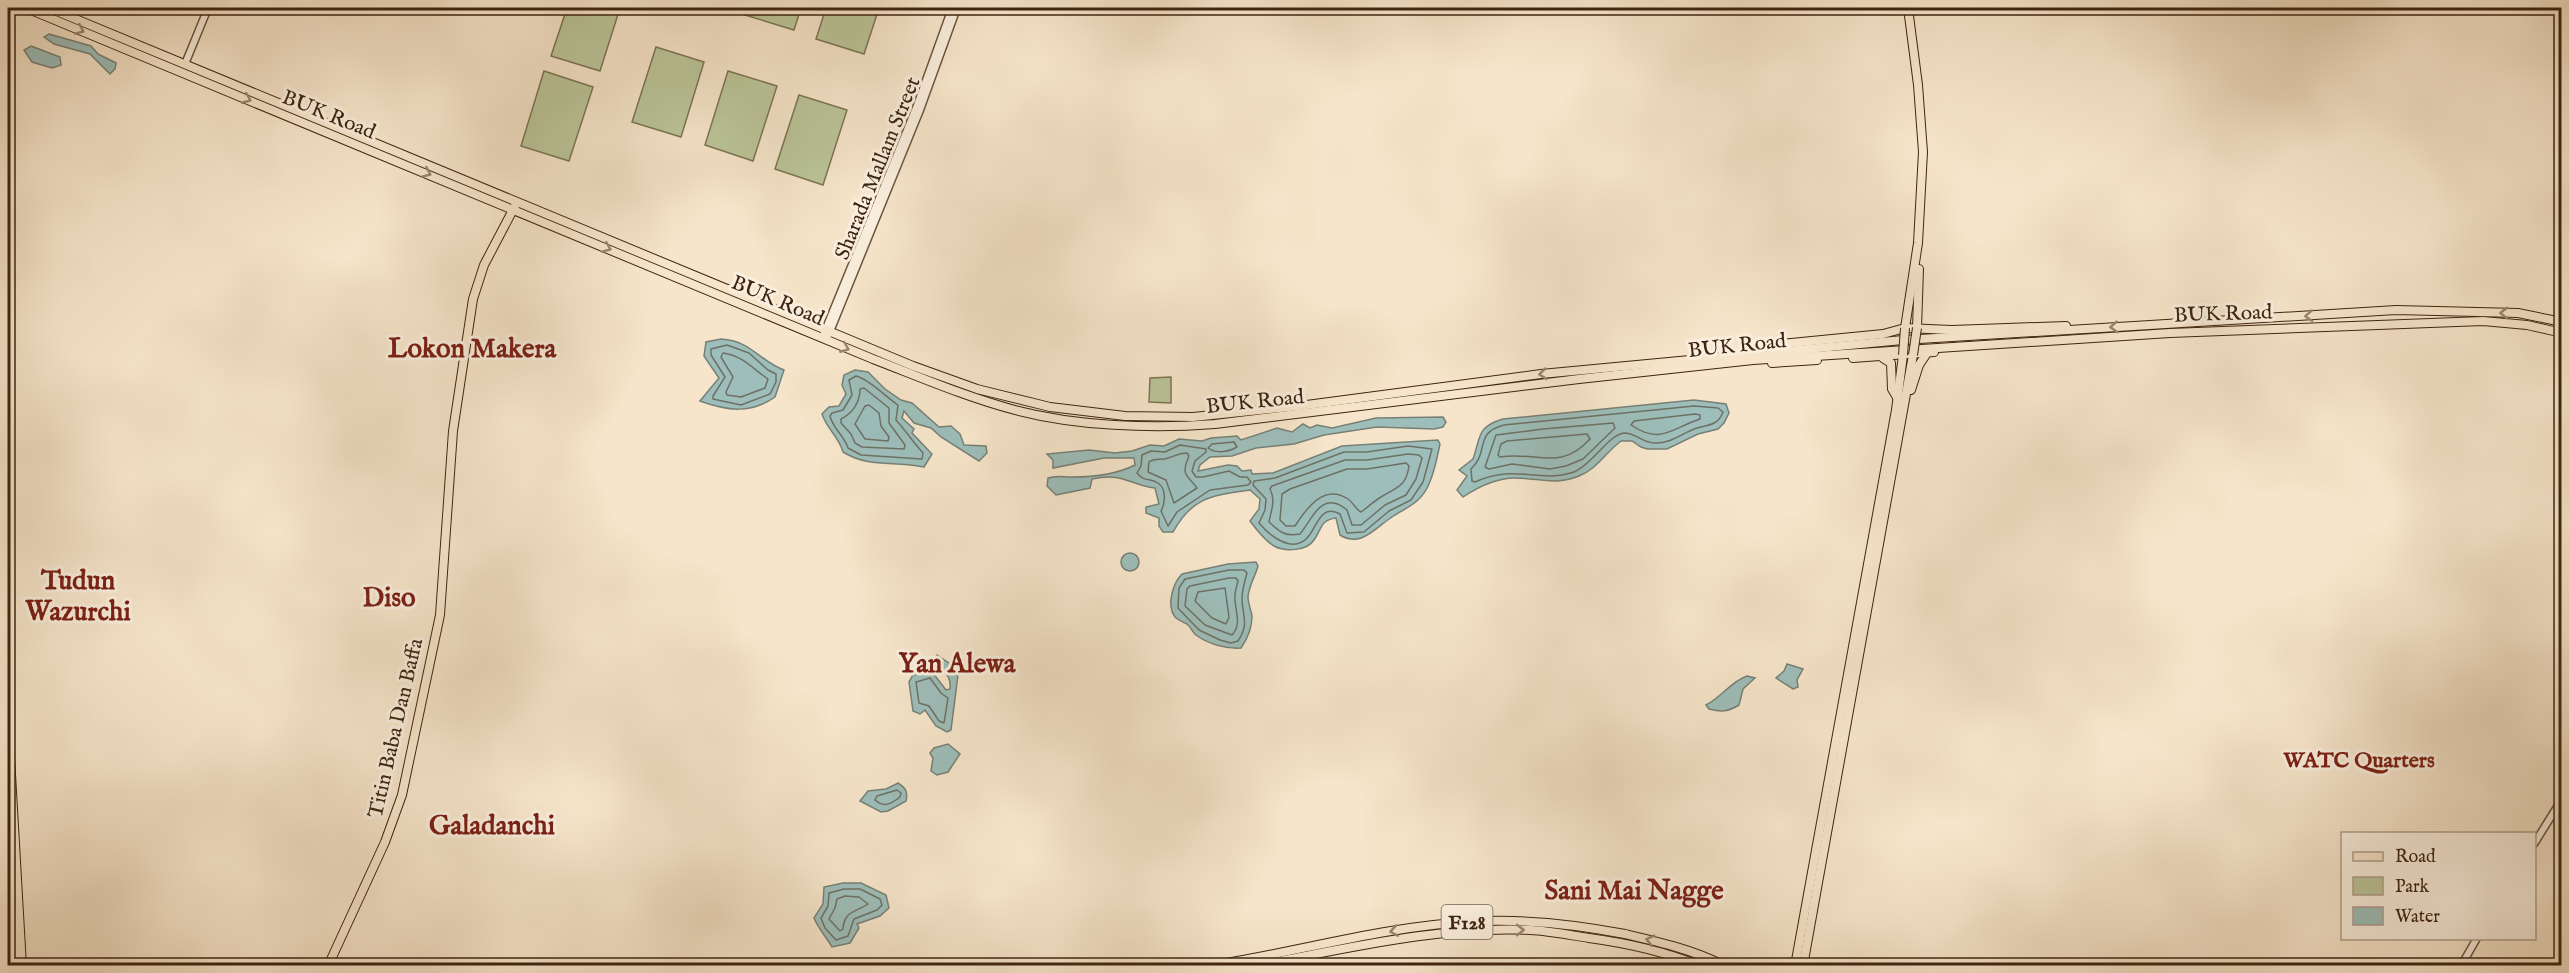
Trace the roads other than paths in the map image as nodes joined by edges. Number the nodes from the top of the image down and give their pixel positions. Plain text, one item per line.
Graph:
1 (26, 8) edge
2 (49, 8) edge
3 (208, 8) edge
4 (952, 8) edge
5 (957, 8) edge
6 (1908, 8) edge
7 (1913, 8) edge
8 (186, 64) junction
9 (515, 206) junction
10 (768, 306) junction
11 (764, 315) junction
12 (2562, 322) edge
13 (1905, 328) junction
14 (1917, 328) junction
15 (2076, 330) junction
16 (2562, 333) edge
17 (826, 335) junction
18 (2088, 338) junction
19 (1927, 353) junction
20 (1903, 355) junction
21 (1913, 355) junction
22 (1751, 356) junction
23 (1882, 357) junction
24 (1902, 399) junction
25 (8, 722) edge
26 (2562, 799) edge
27 (8, 842) edge
28 (2536, 842) edge
29 (2476, 940) edge
30 (15, 966) edge
31 (22, 966) edge
32 (328, 966) edge
33 (1208, 966) edge
34 (1254, 966) edge
35 (1700, 966) edge
36 (1725, 966) edge
37 (1795, 966) edge
38 (1803, 966) edge
39 (2461, 966) edge

1 -> 9 main road, BUK Road
2 - 8 main road, BUK Road
3 - 8 street
4 - 17 street, Sharada Mallam Street
5 - 17 street, Sharada Mallam Street
6 - 13 main road
7 - 14 main road
8 - 9 main road, BUK Road
9 - 10 main road, BUK Road
9 -> 11 main road, BUK Road
9 - 32 main road, Titin Baba Dan Baffa
10 - 11 main road
10 - 17 main road, BUK Road
11 - 17 main road, BUK Road
12 -> 15 main road, BUK Road
13 - 14 main road
13 - 20 main road, bridge
13 - 22 main road
14 - 15 main road
14 - 21 main road, bridge
15 - 22 main road, BUK Road
16 - 18 main road, BUK Road
17 - 22 main road, BUK Road
18 - 19 main road
18 - 22 main road, BUK Road
19 - 21 main road
19 - 24 main road
20 - 21 main road
20 - 23 main road
20 - 24 main road
21 - 24 main road
22 - 23 main road
23 - 24 main road
24 - 37 main road
24 - 38 main road
25 - 31 main road
26 - 28 street
27 - 30 main road
29 - 39 street
36 -> 33 main road, F128
34 -> 35 main road, F128

